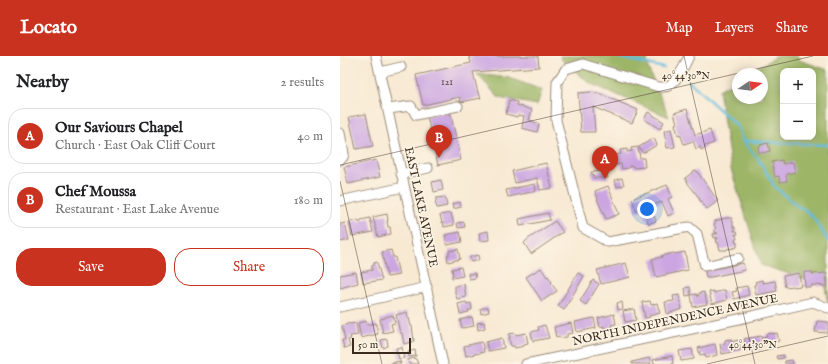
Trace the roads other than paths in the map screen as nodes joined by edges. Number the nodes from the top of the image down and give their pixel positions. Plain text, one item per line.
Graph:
1 (376, 56) edge
2 (689, 56) edge
3 (401, 67) dead end
4 (380, 72) junction
5 (458, 106) dead end
6 (388, 109) junction
7 (340, 133) edge
8 (340, 160) edge
9 (428, 168) dead end
10 (401, 174) junction
11 (404, 187) junction
12 (340, 201) edge
13 (738, 258) dead end
14 (426, 288) junction
15 (340, 307) edge
16 (828, 308) edge
17 (443, 364) edge
18 (526, 364) edge

1 - 4 street, EAST LAKE AVENUE
2 - 13 street
3 - 4 street
4 - 6 street, EAST LAKE AVENUE
5 - 6 street
6 - 10 street, EAST LAKE AVENUE
7 - 8 street
9 - 10 street
10 - 11 street, EAST LAKE AVENUE
11 - 12 street
11 - 14 street, EAST LAKE AVENUE
14 - 15 street
14 - 17 street, EAST LAKE AVENUE
16 - 18 street, NORTH INDEPENDENCE AVENUE

